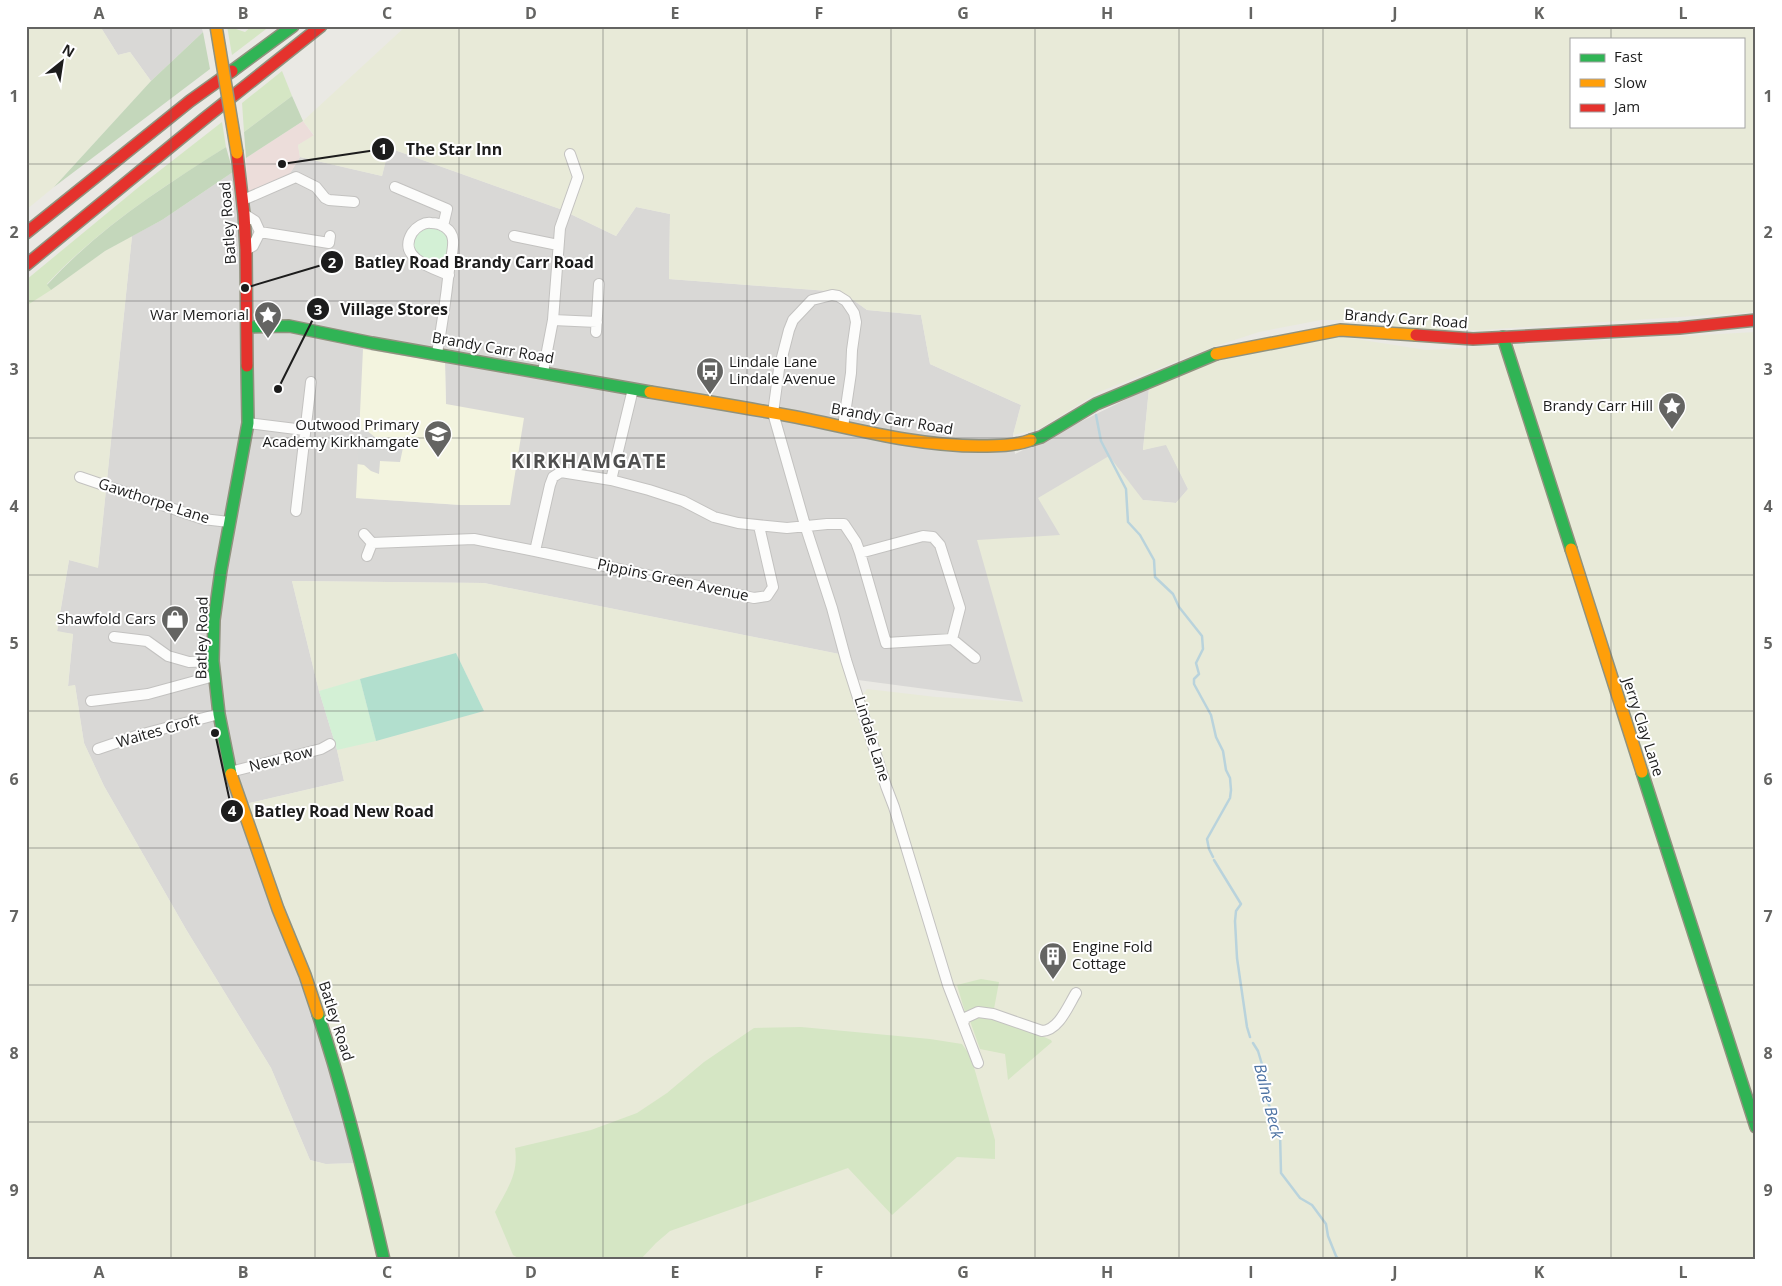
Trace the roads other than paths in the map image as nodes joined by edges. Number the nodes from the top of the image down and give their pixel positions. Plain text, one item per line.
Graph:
1 (216, 26) edge
2 (293, 26) edge
3 (321, 26) edge
4 (570, 154) dead end
5 (395, 187) dead end
6 (242, 200) junction
7 (354, 202) dead end
8 (244, 214) junction
9 (516, 225) dead end
10 (443, 226) junction
11 (260, 232) junction
12 (26, 233) edge
13 (330, 236) dead end
14 (558, 245) junction
15 (246, 250) junction
16 (26, 265) edge
17 (449, 274) junction
18 (599, 284) dead end
19 (553, 320) junction
20 (1756, 320) edge
21 (248, 327) junction
22 (1503, 337) junction
23 (437, 353) junction
24 (543, 372) junction
25 (311, 382) dead end
26 (633, 389) junction
27 (773, 413) junction
28 (248, 423) junction
29 (843, 427) junction
30 (304, 430) junction
31 (80, 477) dead end
32 (611, 480) junction
33 (296, 511) dead end
34 (230, 522) junction
35 (759, 526) junction
36 (805, 526) junction
37 (364, 534) dead end
38 (372, 543) junction
39 (536, 550) junction
40 (860, 553) junction
41 (367, 556) dead end
42 (114, 637) dead end
43 (952, 639) junction
44 (974, 658) dead end
45 (213, 661) junction
46 (214, 676) junction
47 (92, 701) dead end
48 (219, 714) junction
49 (330, 744) dead end
50 (98, 749) dead end
51 (230, 772) junction
52 (1076, 992) dead end
53 (963, 1024) junction
54 (978, 1063) dead end
55 (1756, 1127) edge
56 (384, 1260) edge

1 - 6 main road, Batley Road, bridge
2 - 12 main road
3 - 16 main road
4 - 14 street
5 - 10 street
6 - 7 street
6 - 8 main road, Batley Road
8 - 11 street
8 - 15 main road, Batley Road
9 - 14 street
10 - 17 street
10 - 17 street
11 - 13 street
11 - 15 street
14 - 19 street
15 - 21 main road, Batley Road
17 - 23 street
18 - 19 street
19 - 24 street
20 - 22 main road, Brandy Carr Road
21 - 23 main road, Brandy Carr Road
21 - 28 main road, Batley Road
22 - 29 main road, Brandy Carr Road
22 - 55 main road, Jerry Clay Lane
23 - 24 main road, Brandy Carr Road
24 - 26 main road, Brandy Carr Road
25 - 30 street
26 - 27 main road, Brandy Carr Road
26 - 32 street
27 - 29 main road, Brandy Carr Road
27 - 29 street
27 - 36 street, Lindale Lane
28 - 30 street
28 - 34 main road, Batley Road
30 - 33 street
31 - 34 street, Gawthorpe Lane
32 - 35 street
32 - 39 street
34 - 45 main road, Batley Road
35 - 36 street
35 - 39 street, Pippins Green Avenue
36 - 40 street
36 - 53 street, Lindale Lane
37 - 38 street
38 - 39 street, Pippins Green Avenue
38 - 41 street
40 - 43 street
40 - 43 street
42 - 45 street
43 - 44 street
45 - 46 main road, Batley Road
46 - 47 street
46 - 48 main road, Batley Road
48 - 50 street, Waites Croft
48 - 51 main road, Batley Road
49 - 51 street, New Row
51 - 56 main road, Batley Road
52 - 53 street
53 - 54 street, Lindale Lane

